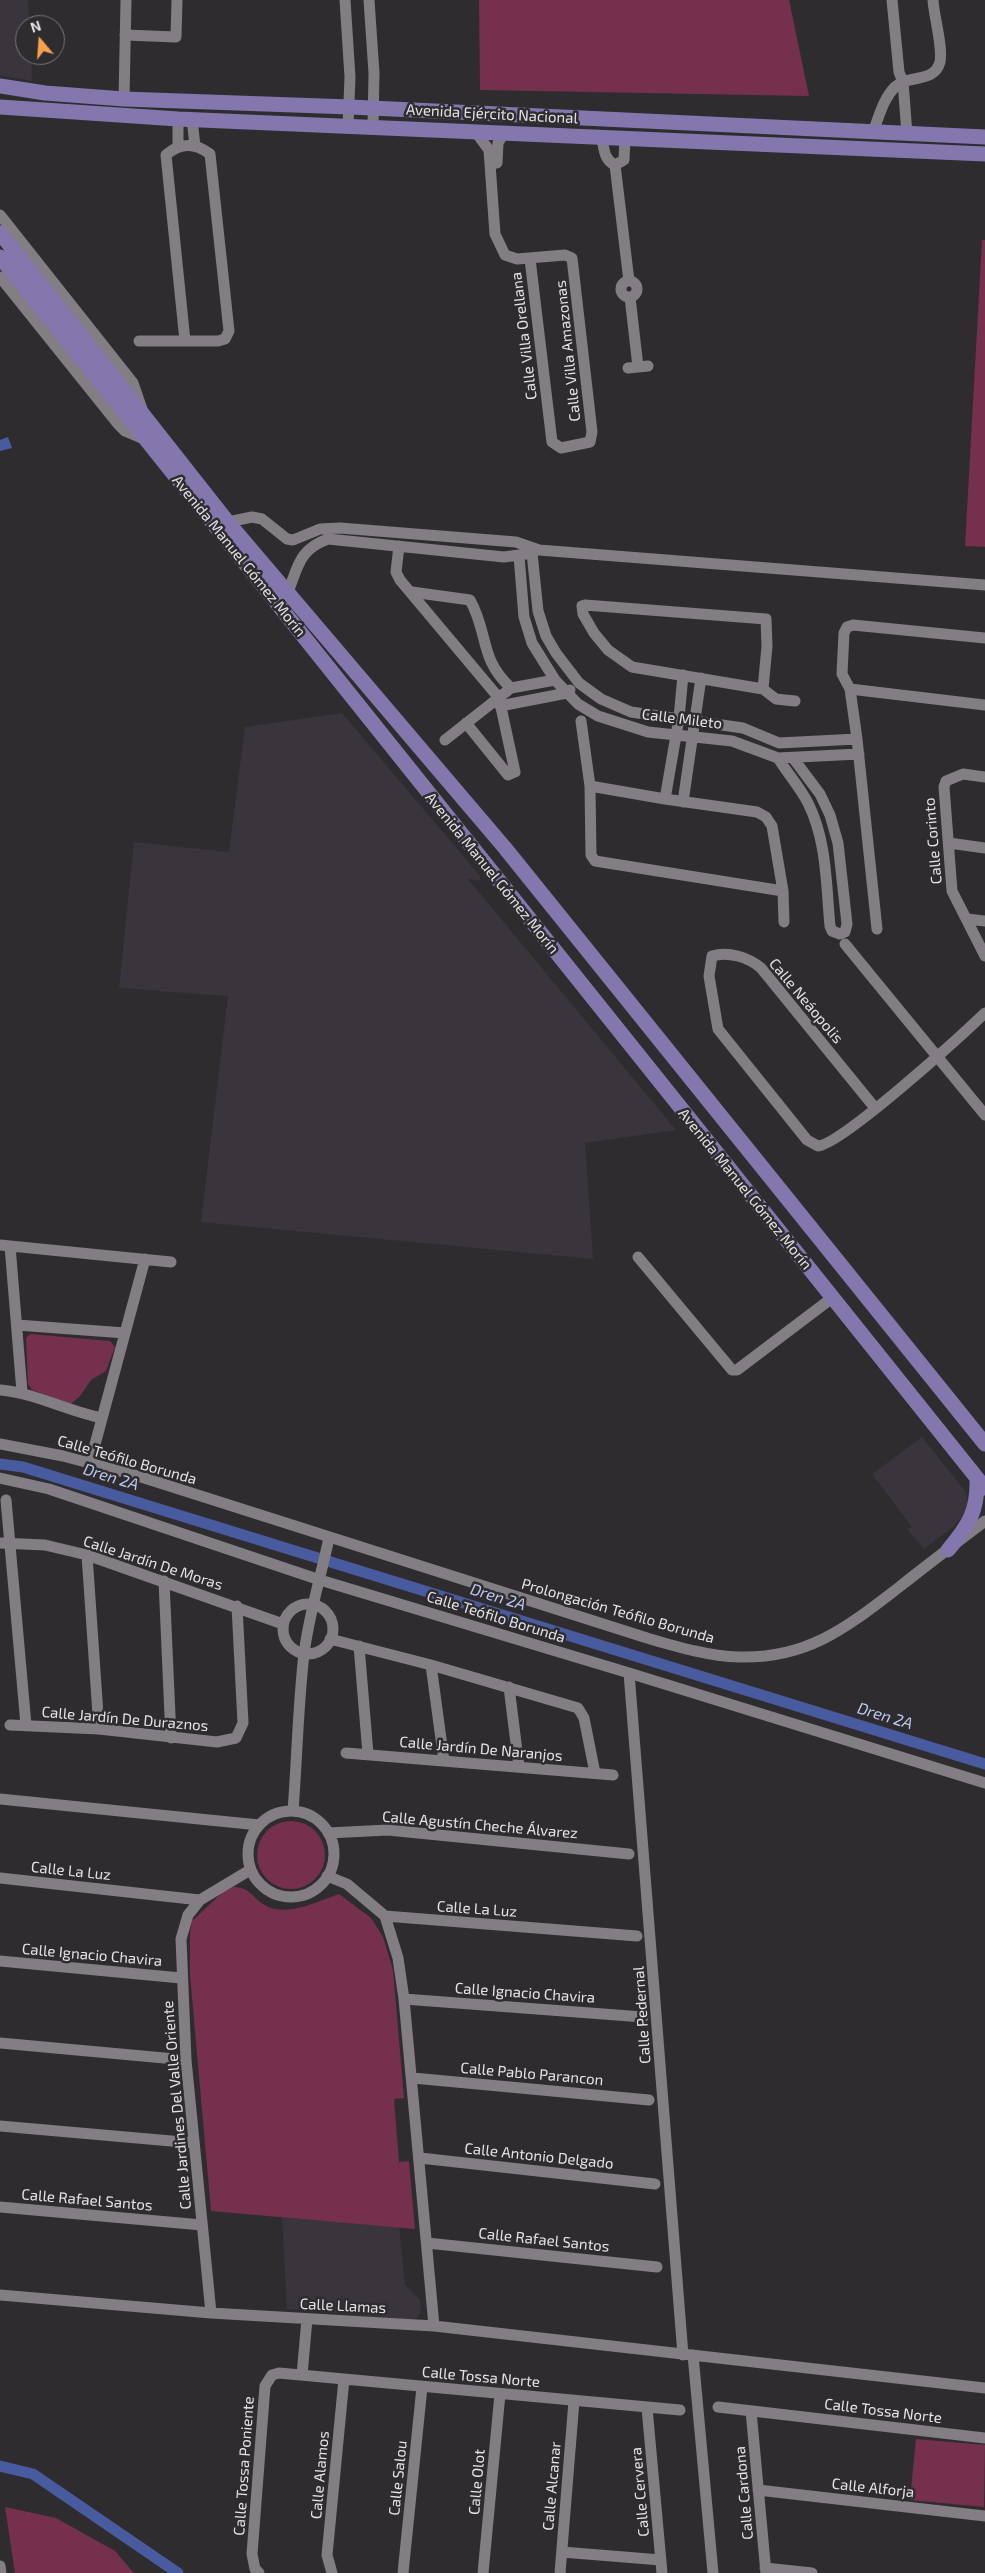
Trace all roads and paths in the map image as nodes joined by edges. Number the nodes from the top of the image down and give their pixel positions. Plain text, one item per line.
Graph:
1 (126, 0) edge
2 (178, 0) edge
3 (345, 0) edge
4 (369, 0) edge
5 (892, 0) edge
6 (933, 0) edge
7 (125, 35) junction
8 (903, 82) junction
9 (0, 86) edge
10 (124, 99) junction
11 (0, 107) edge
12 (350, 107) junction
13 (375, 108) junction
14 (185, 119) junction
15 (348, 125) junction
16 (373, 126) junction
17 (475, 131) junction
18 (873, 132) junction
19 (504, 133) junction
20 (907, 134) junction
21 (985, 137) edge
22 (602, 138) junction
23 (625, 138) junction
24 (195, 146) junction
25 (178, 147) junction
26 (493, 150) junction
27 (985, 154) edge
28 (615, 165) junction
29 (0, 216) edge
30 (0, 233) edge
31 (0, 256) edge
32 (530, 259) junction
33 (0, 277) edge
34 (33, 286) junction
35 (185, 340) junction
36 (140, 341) dead end
37 (638, 367) dead end
38 (144, 415) junction
39 (148, 441) junction
40 (554, 446) joint
41 (228, 522) junction
42 (400, 546) junction
43 (536, 551) junction
44 (519, 556) junction
45 (985, 585) edge
46 (288, 592) junction
47 (412, 592) junction
48 (276, 603) junction
49 (985, 638) edge
50 (683, 675) junction
51 (702, 678) junction
52 (555, 680) junction
53 (579, 683) junction
54 (512, 688) junction
55 (763, 689) junction
56 (850, 689) junction
57 (567, 693) junction
58 (795, 701) dead end
59 (500, 702) junction
60 (985, 704) edge
61 (679, 718) junction
62 (695, 720) junction
63 (581, 721) dead end
64 (466, 724) junction
65 (676, 734) junction
66 (692, 736) junction
67 (857, 739) junction
68 (445, 740) dead end
69 (859, 754) junction
70 (778, 758) junction
71 (793, 758) junction
72 (985, 777) edge
73 (590, 786) junction
74 (665, 799) junction
75 (683, 802) junction
76 (949, 843) junction
77 (985, 848) edge
78 (783, 891) junction
79 (966, 920) junction
80 (985, 920) edge
81 (784, 922) dead end
82 (876, 929) dead end
83 (844, 944) dead end
84 (985, 956) edge
85 (985, 1013) edge
86 (938, 1057) junction
87 (875, 1108) junction
88 (984, 1112) edge
89 (5, 1246) edge
90 (638, 1257) dead end
91 (145, 1259) junction
92 (171, 1262) dead end
93 (832, 1298) junction
94 (17, 1325) junction
95 (125, 1333) junction
96 (0, 1390) edge
97 (22, 1392) junction
98 (102, 1418) junction
99 (0, 1444) edge
100 (985, 1444) edge
101 (90, 1463) junction
102 (0, 1478) edge
103 (981, 1483) edge
104 (6, 1500) dead end
105 (985, 1521) edge
106 (328, 1542) junction
107 (5, 1544) edge
108 (948, 1550) junction
109 (86, 1555) junction
110 (321, 1576) junction
111 (164, 1580) junction
112 (312, 1605) junction
113 (237, 1606) junction
114 (284, 1624) junction
115 (330, 1640) junction
116 (359, 1646) junction
117 (304, 1654) junction
118 (431, 1664) junction
119 (629, 1673) junction
120 (509, 1687) junction
121 (10, 1724) dead end
122 (26, 1725) junction
123 (99, 1729) junction
124 (171, 1738) junction
125 (346, 1753) dead end
126 (368, 1754) junction
127 (444, 1761) junction
128 (519, 1767) junction
129 (595, 1774) junction
130 (613, 1775) dead end
131 (985, 1783) edge
132 (0, 1799) edge
133 (293, 1811) junction
134 (259, 1825) junction
135 (328, 1833) junction
136 (629, 1854) dead end
137 (250, 1870) junction
138 (328, 1876) junction
139 (0, 1878) edge
140 (200, 1900) junction
141 (385, 1916) junction
142 (637, 1936) dead end
143 (0, 1961) edge
144 (181, 1978) junction
145 (404, 1999) junction
146 (643, 2017) dead end
147 (0, 2043) edge
148 (186, 2060) junction
149 (413, 2078) junction
150 (649, 2100) dead end
151 (0, 2126) edge
152 (194, 2143) junction
153 (420, 2158) junction
154 (655, 2184) dead end
155 (0, 2207) edge
156 (202, 2225) junction
157 (427, 2243) junction
158 (657, 2267) dead end
159 (0, 2295) edge
160 (211, 2313) junction
161 (307, 2319) junction
162 (434, 2326) junction
163 (688, 2355) junction
164 (279, 2373) joint
165 (302, 2375) junction
166 (344, 2379) junction
167 (422, 2387) junction
168 (985, 2388) edge
169 (500, 2394) junction
170 (574, 2401) junction
171 (718, 2407) dead end
172 (647, 2408) junction
173 (680, 2410) dead end
174 (751, 2411) junction
175 (985, 2438) edge
176 (758, 2490) junction
177 (985, 2516) edge
178 (562, 2552) junction
179 (661, 2560) junction
180 (0, 2566) edge
181 (766, 2570) edge
182 (257, 2571) edge
183 (1, 2573) edge
184 (332, 2573) edge
185 (403, 2573) edge
186 (483, 2573) edge
187 (560, 2573) edge
188 (662, 2573) edge
189 (713, 2573) edge
190 (812, 2573) edge

1 - 7 street
2 - 7 street
3 - 12 street
4 - 13 street
5 - 8 street
6 - 8 street
7 - 10 street
8 - 18 street
8 - 20 street
9 - 10 main road, Avenida Ejército Nacional
10 - 12 main road, Avenida Ejército Nacional
11 - 14 main road, Avenida Ejército Nacional
12 - 13 main road, Avenida Ejército Nacional
12 - 15 street
13 - 16 street
13 - 18 main road, Avenida Ejército Nacional
14 - 15 main road, Avenida Ejército Nacional
14 - 24 street
14 - 25 street
15 - 16 main road, Avenida Ejército Nacional
16 - 17 main road, Avenida Ejército Nacional
17 - 19 main road, Avenida Ejército Nacional
17 - 26 street
18 - 20 main road, Avenida Ejército Nacional
19 - 22 main road, Avenida Ejército Nacional
19 - 26 street, Calle Villa Orellana
20 - 21 main road, Avenida Ejército Nacional
22 - 23 main road, Avenida Ejército Nacional
22 - 28 street
23 - 27 main road, Avenida Ejército Nacional
23 - 28 street
24 - 25 street
24 - 35 street
25 - 35 street
26 - 32 street, Calle Villa Orellana
28 - 37 street
29 - 38 street
30 - 34 main road, Avenida Manuel Gómez Morín
31 - 34 main road, Avenida Manuel Gómez Morín
32 - 40 street, Calle Villa Orellana
32 - 40 street, Calle Villa Amazonas
33 - 39 street
34 - 38 main road, Avenida Manuel Gómez Morín
34 - 39 main road, Avenida Manuel Gómez Morín
35 - 36 street
38 - 41 main road, Avenida Manuel Gómez Morín
39 - 48 main road, Avenida Manuel Gómez Morín
41 - 43 street
41 - 46 main road, Avenida Manuel Gómez Morín
42 - 44 street
42 - 46 street
42 - 47 street
43 - 44 street
43 - 45 street
43 - 53 street, Calle Mileto
44 - 52 street, Calle Mileto
46 - 48 street
46 - 100 main road, Avenida Manuel Gómez Morín
47 - 54 street
47 - 59 street
48 - 93 main road, Avenida Manuel Gómez Morín
49 - 56 street
50 - 51 street
50 - 55 street
50 - 61 street
51 - 55 street
51 - 62 street
52 - 54 street
52 - 57 street, Calle Mileto
53 - 57 street
53 - 61 street, Calle Mileto
54 - 59 street
55 - 58 street
56 - 60 street
56 - 67 street
57 - 59 street
57 - 65 street, Calle Mileto
59 - 64 street
59 - 64 street
61 - 62 street, Calle Mileto
61 - 65 street
62 - 66 street
62 - 67 street, Calle Mileto
63 - 73 street
64 - 68 street
65 - 66 street, Calle Mileto
65 - 74 street
66 - 70 street, Calle Mileto
66 - 75 street
67 - 69 street
69 - 71 street, Calle Mileto
69 - 82 street
70 - 71 street, Calle Mileto
70 - 71 street
72 - 76 street, Calle Corinto
73 - 74 street
73 - 78 street
74 - 75 street
75 - 78 street
76 - 77 street
76 - 79 street, Calle Corinto
78 - 81 street
79 - 80 street
79 - 84 street, Calle Corinto
83 - 86 street
85 - 86 street
86 - 87 street
86 - 88 street
87 - 87 street, Calle Neáopolis
89 - 91 street
89 - 94 street
90 - 93 street
91 - 92 street
91 - 95 street
93 - 103 main road, Avenida Manuel Gómez Morín
94 - 95 street
94 - 97 street
95 - 98 street
96 - 97 street
97 - 98 street
98 - 101 street
99 - 101 street, Calle Teófilo Borunda
101 - 106 street, Calle Teófilo Borunda
102 - 110 street, Calle Teófilo Borunda
103 - 108 main road
104 - 107 street
105 - 108 street, Prolongación Teófilo Borunda
106 - 108 street, Prolongación Teófilo Borunda
106 - 110 street
107 - 109 street, Calle Jardín De Moras
107 - 122 street
109 - 111 street, Calle Jardín De Moras
109 - 123 street
110 - 112 street
110 - 119 street, Calle Teófilo Borunda
111 - 113 street, Calle Jardín De Moras
111 - 124 street
112 - 114 street
112 - 115 street
112 - 117 street
113 - 114 street, Calle Jardín De Moras
113 - 124 street, Calle Jardín De Duraznos
114 - 117 street
115 - 116 street
115 - 117 street
116 - 118 street
116 - 126 street
117 - 133 street
118 - 120 street
118 - 127 street
119 - 131 street, Calle Teófilo Borunda
119 - 163 street, Calle Pedernal
120 - 128 street
120 - 129 street
121 - 122 street, Calle Jardín De Duraznos
122 - 123 street, Calle Jardín De Duraznos
123 - 124 street, Calle Jardín De Duraznos
125 - 126 street, Calle Jardín De Naranjos
126 - 127 street, Calle Jardín De Naranjos
127 - 128 street, Calle Jardín De Naranjos
128 - 129 street, Calle Jardín De Naranjos
129 - 130 street, Calle Jardín De Naranjos
132 - 134 street
133 - 134 street
133 - 135 street
134 - 137 street
135 - 136 street, Calle Agustín Cheche Álvarez
135 - 138 street
137 - 138 street
137 - 140 street
138 - 141 street
139 - 140 street, Calle La Luz
140 - 144 street, Calle Jardines Del Valle Oriente
141 - 142 street, Calle La Luz
141 - 145 street
143 - 144 street, Calle Ignacio Chavira
144 - 148 street, Calle Jardines Del Valle Oriente
145 - 146 street, Calle Ignacio Chavira
145 - 149 street
147 - 148 street
148 - 152 street, Calle Jardines Del Valle Oriente
149 - 150 street, Calle Pablo Parancon
149 - 153 street
151 - 152 street
152 - 156 street, Calle Jardines Del Valle Oriente
153 - 154 street, Calle Antonio Delgado
153 - 157 street
155 - 156 street, Calle Rafael Santos
156 - 160 street, Calle Jardines Del Valle Oriente
157 - 158 street, Calle Rafael Santos
157 - 162 street
159 - 160 street, Calle Llamas
160 - 161 street, Calle Llamas
161 - 162 street, Calle Llamas
161 - 165 street
162 - 163 street, Calle Llamas
163 - 168 street, Calle Llamas
163 - 189 street, Calle Pedernal
164 - 165 street, Calle Tossa Norte
164 - 182 street, Calle Tossa Poniente
165 - 166 street, Calle Tossa Norte
166 - 167 street, Calle Tossa Norte
166 - 184 street, Calle Alamos
167 - 169 street, Calle Tossa Norte
167 - 185 street, Calle Salou
169 - 170 street, Calle Tossa Norte
169 - 186 street, Calle Olot
170 - 172 street, Calle Tossa Norte
170 - 178 street, Calle Alcanar
171 - 174 street, Calle Tossa Norte
172 - 173 street, Calle Tossa Norte
172 - 179 street, Calle Cervera
174 - 175 street, Calle Tossa Norte
174 - 176 street, Calle Cardona
176 - 177 street, Calle Alforja
176 - 181 street, Calle Cardona
178 - 179 street
178 - 187 street, Calle Alcanar
179 - 188 street, Calle Cervera
180 - 183 street
181 - 190 street

